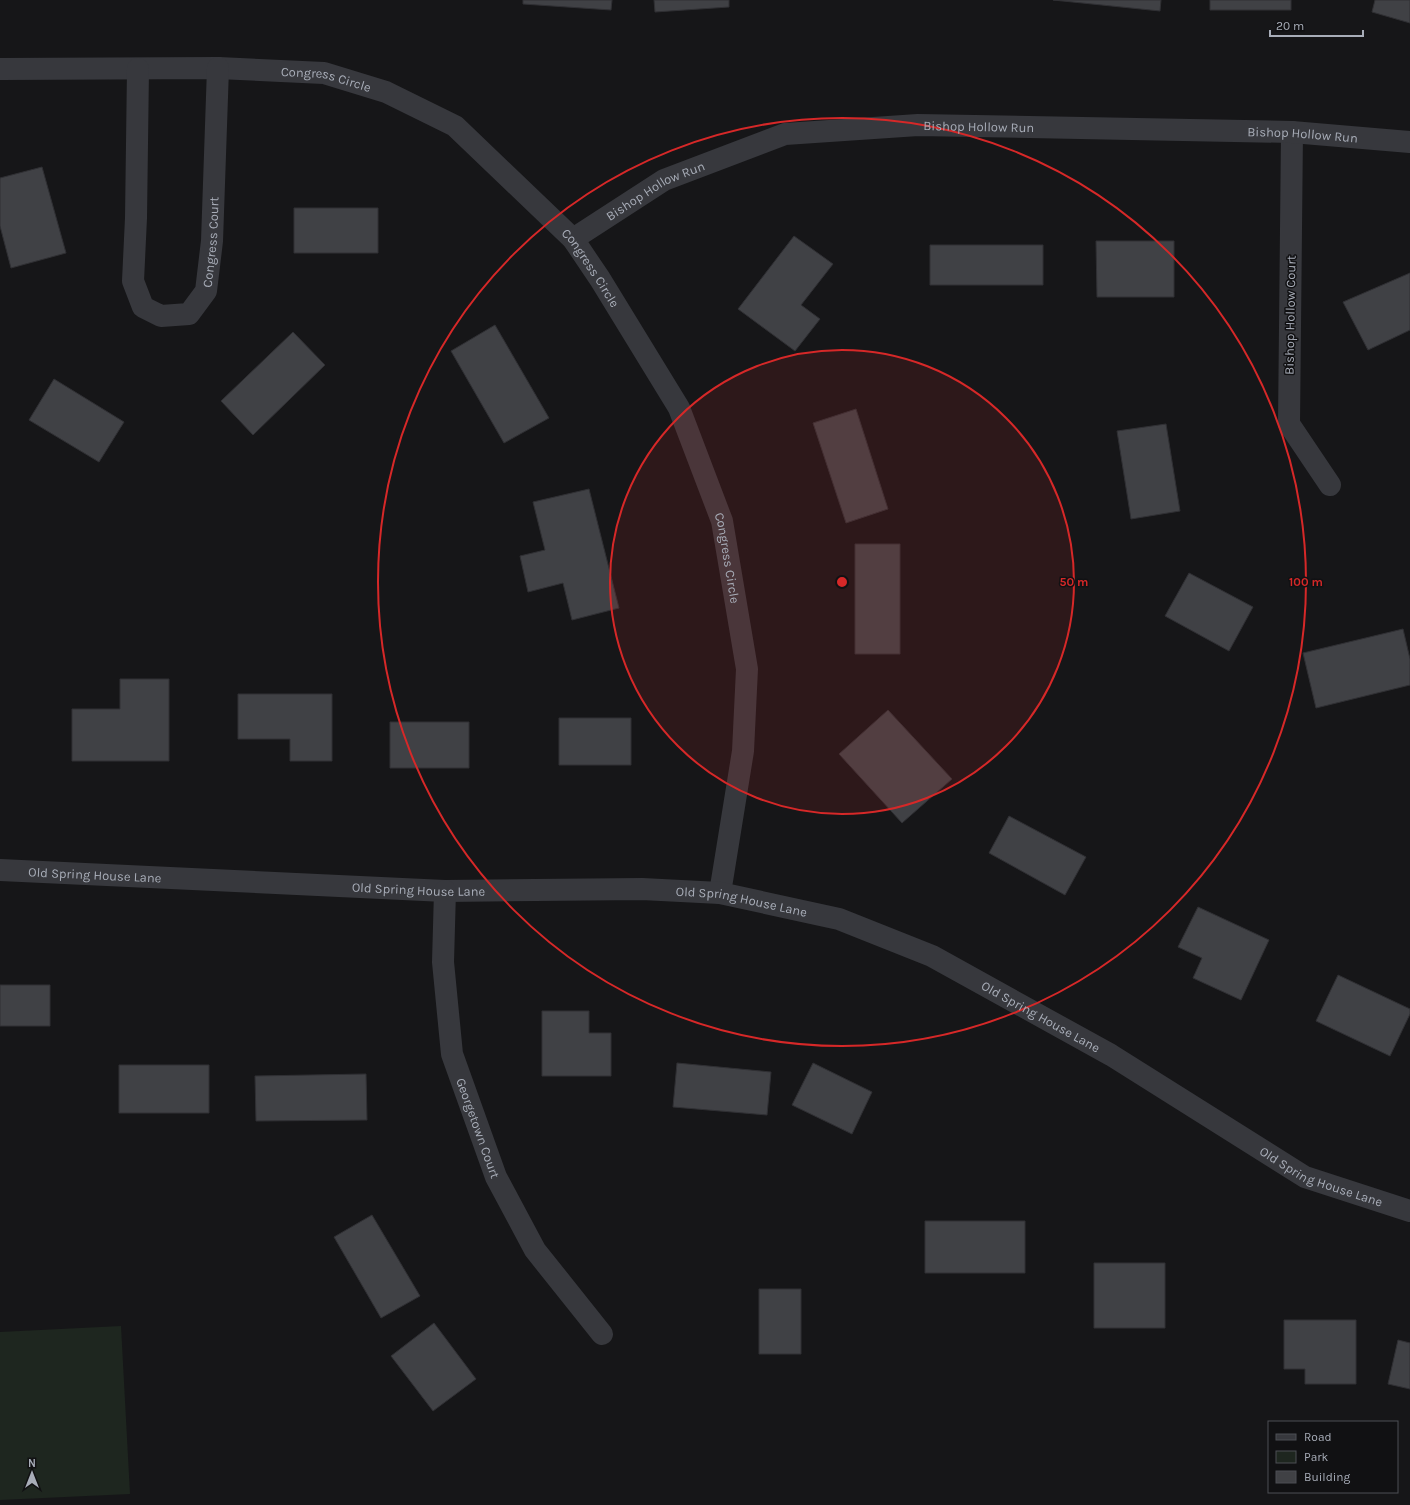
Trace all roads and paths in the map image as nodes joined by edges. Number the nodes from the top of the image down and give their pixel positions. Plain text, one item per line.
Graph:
1 (218, 68) junction
2 (0, 69) edge
3 (138, 69) junction
4 (1292, 132) junction
5 (1410, 142) edge
6 (572, 239) junction
7 (1330, 485) dead end
8 (0, 870) edge
9 (445, 891) junction
10 (720, 893) junction
11 (1410, 1210) edge
12 (602, 1334) dead end

1 - 3 street, Congress Circle
1 - 3 street, Congress Court
1 - 6 street, Congress Circle
2 - 3 street, Congress Circle
4 - 5 street, Bishop Hollow Run
4 - 6 street, Bishop Hollow Run
4 - 7 street, Bishop Hollow Court
6 - 10 street, Congress Circle
8 - 9 street, Old Spring House Lane
9 - 10 street, Old Spring House Lane
9 - 12 street, Georgetown Court
10 - 11 street, Old Spring House Lane

